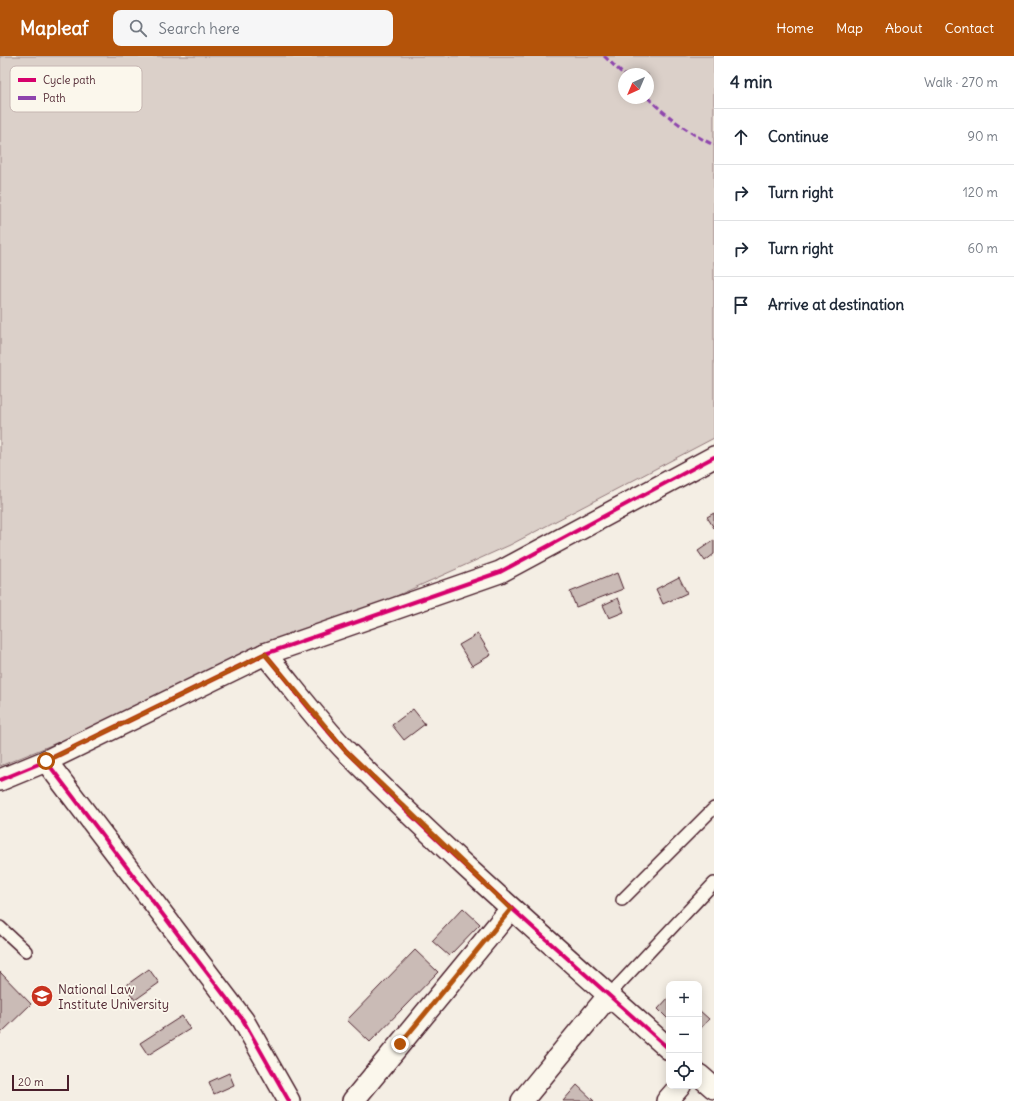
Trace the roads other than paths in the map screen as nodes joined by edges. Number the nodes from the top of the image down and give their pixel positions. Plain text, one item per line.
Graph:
1 (714, 457) edge
2 (265, 654) junction
3 (46, 761) junction
4 (0, 780) edge
5 (714, 808) edge
6 (714, 883) edge
7 (622, 900) dead end
8 (511, 909) junction
9 (0, 927) edge
10 (26, 951) dead end
11 (609, 995) junction
12 (666, 1046) edge
13 (702, 1078) edge
14 (714, 1088) edge
15 (677, 1089) edge
16 (289, 1101) edge
17 (353, 1101) edge
18 (522, 1101) edge
19 (666, 1101) edge

1 - 2 street
2 - 3 street
2 - 8 street
3 - 4 street
3 - 16 street
5 - 7 lane
6 - 11 lane
8 - 11 street
8 - 17 street
9 - 10 lane
11 - 12 street
11 - 18 street
13 - 14 street
15 - 19 street

